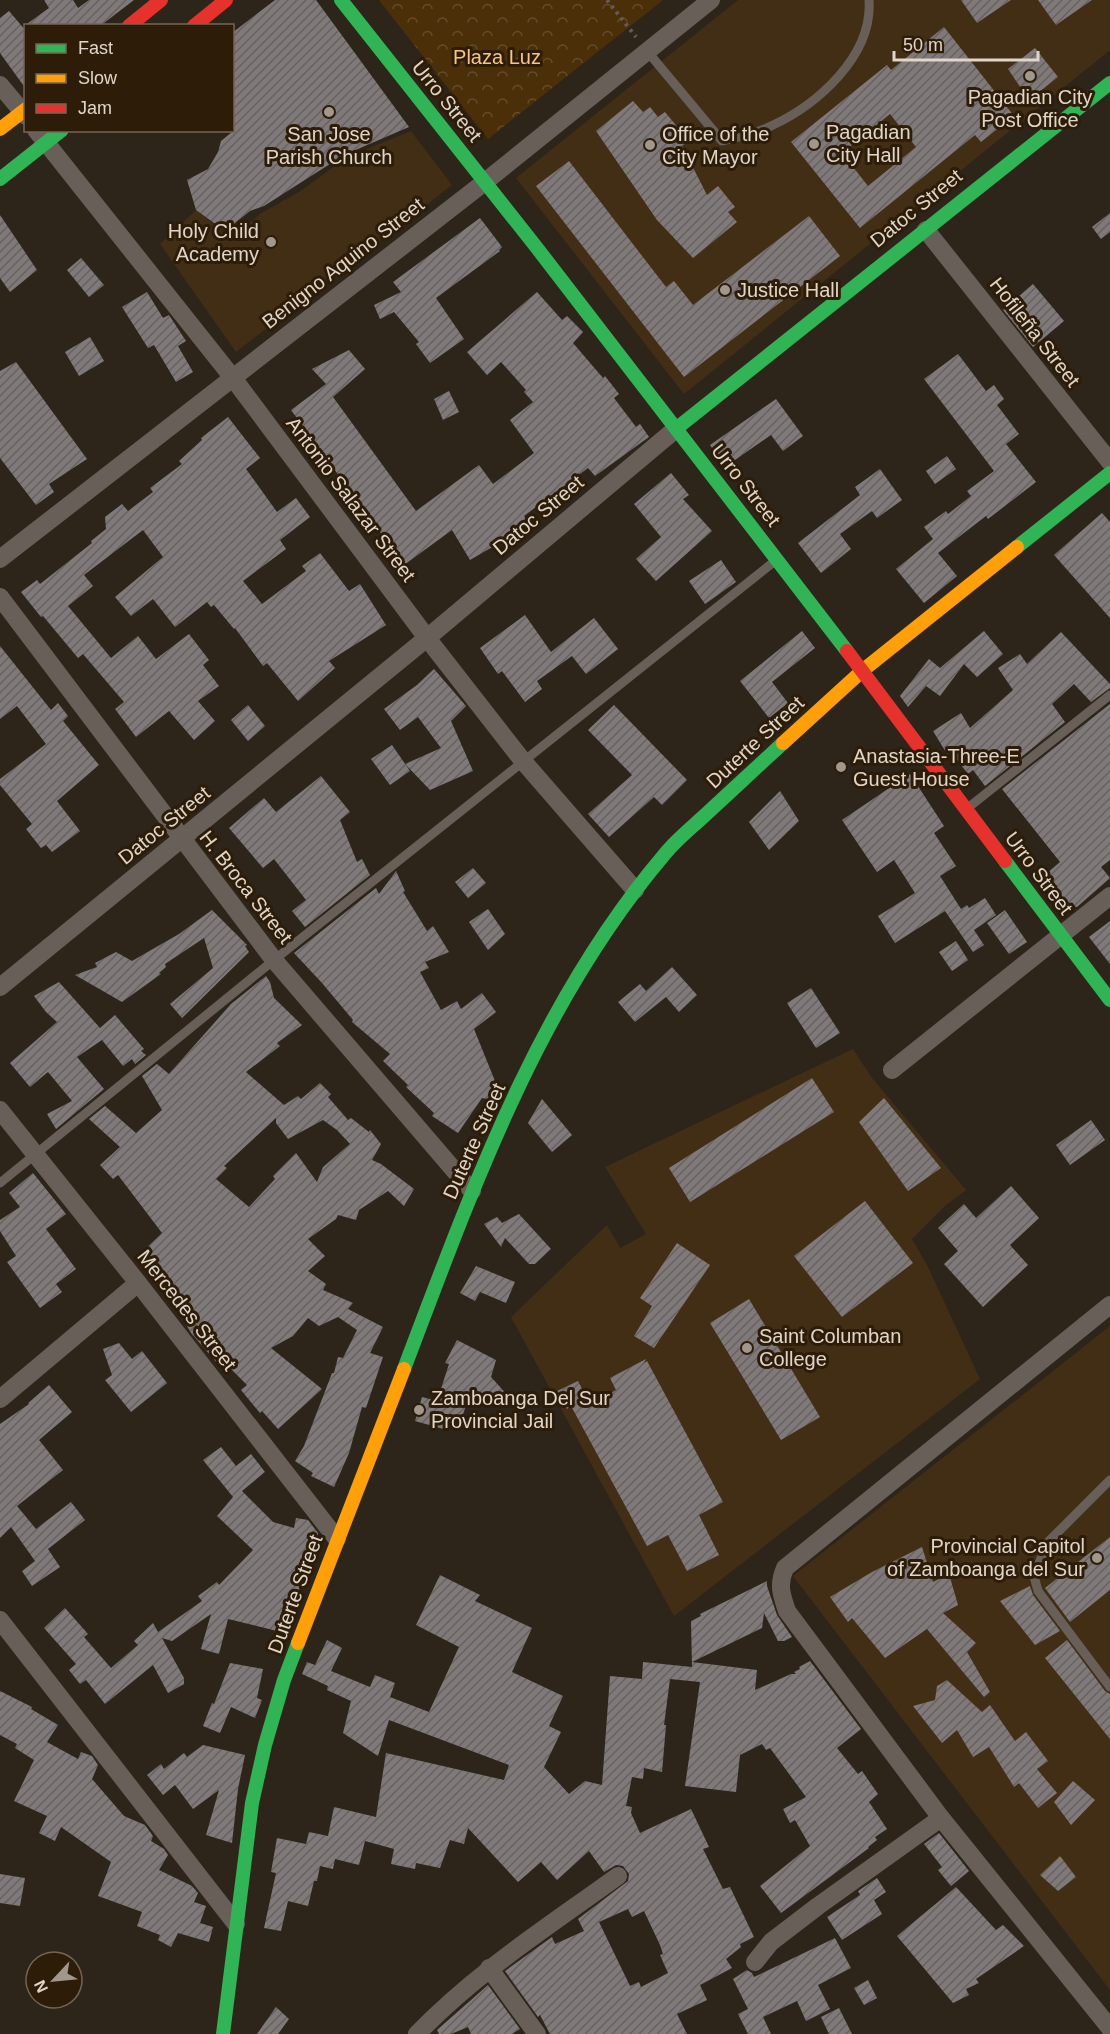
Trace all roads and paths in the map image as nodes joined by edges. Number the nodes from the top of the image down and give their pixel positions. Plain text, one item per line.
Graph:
1 (161, 0) edge
2 (226, 0) edge
3 (341, 0) edge
4 (607, 0) edge
5 (711, 0) edge
6 (869, 0) edge
7 (131, 24) edge
8 (196, 24) edge
9 (647, 51) junction
10 (1110, 83) edge
11 (0, 85) edge
12 (24, 112) edge
13 (0, 129) edge
14 (56, 132) edge
15 (41, 137) edge
16 (0, 179) edge
17 (486, 181) junction
18 (926, 230) junction
19 (233, 378) junction
20 (677, 428) junction
21 (1110, 462) edge
22 (1110, 473) edge
23 (0, 559) edge
24 (778, 559) junction
25 (0, 597) edge
26 (427, 638) junction
27 (862, 671) junction
28 (1110, 694) edge
29 (523, 761) junction
30 (966, 809) junction
31 (182, 840) junction
32 (635, 890) junction
33 (1110, 896) edge
34 (1061, 936) junction
35 (274, 960) junction
36 (0, 987) edge
37 (1110, 1000) edge
38 (892, 1070) dead end
39 (0, 1110) edge
40 (36, 1155) junction
41 (0, 1183) edge
42 (472, 1191) junction
43 (138, 1283) junction
44 (1110, 1305) edge
45 (0, 1399) edge
46 (1110, 1480) edge
47 (337, 1539) junction
48 (0, 1620) edge
49 (1110, 1687) edge
50 (941, 1818) junction
51 (618, 1876) dead end
52 (236, 1924) junction
53 (755, 1962) dead end
54 (489, 1968) junction
55 (1110, 2028) edge
56 (223, 2034) edge
57 (417, 2034) edge
58 (537, 2034) edge

1 - 7 main road
2 - 8 main road
3 - 17 main road, Urro Street
4 - 9 path
5 - 9 street, Benigno Aquino Street
6 - 9 lane
9 - 17 street, Benigno Aquino Street
10 - 18 main road, Datoc Street
11 - 12 street
12 - 13 main road
14 - 15 main road
15 - 16 main road
15 - 19 street, Antonio Salazar Street
17 - 19 street, Benigno Aquino Street
17 - 20 main road, Urro Street
18 - 20 main road, Datoc Street
18 - 21 street, Hofileña Street
19 - 23 street, Benigno Aquino Street
19 - 26 street, Antonio Salazar Street
20 - 24 main road, Urro Street
20 - 26 street, Datoc Street
22 - 27 main road, Duterte Street
24 - 27 main road, Urro Street
24 - 29 lane
25 - 31 street, H. Broca Street
26 - 29 street, Antonio Salazar Street
26 - 31 street, Datoc Street
27 - 30 main road, Urro Street
27 - 32 main road, Duterte Street
28 - 30 lane
29 - 32 street, Antonio Salazar Street
29 - 35 lane
30 - 34 main road, Urro Street
31 - 35 street, H. Broca Street
31 - 36 street, Datoc Street
32 - 42 main road, Duterte Street
33 - 34 street
34 - 37 main road, Urro Street
34 - 38 street
35 - 40 lane
35 - 42 street, H. Broca Street
39 - 40 street, Mercedes Street
40 - 41 lane
40 - 43 street, Mercedes Street
42 - 47 main road, Duterte Street
43 - 45 street
43 - 47 street, Mercedes Street
44 - 50 street
46 - 49 lane
47 - 52 main road, Duterte Street
48 - 52 street
50 - 53 street
50 - 55 street
51 - 54 street
52 - 56 main road, Duterte Street
54 - 57 street
54 - 58 street

